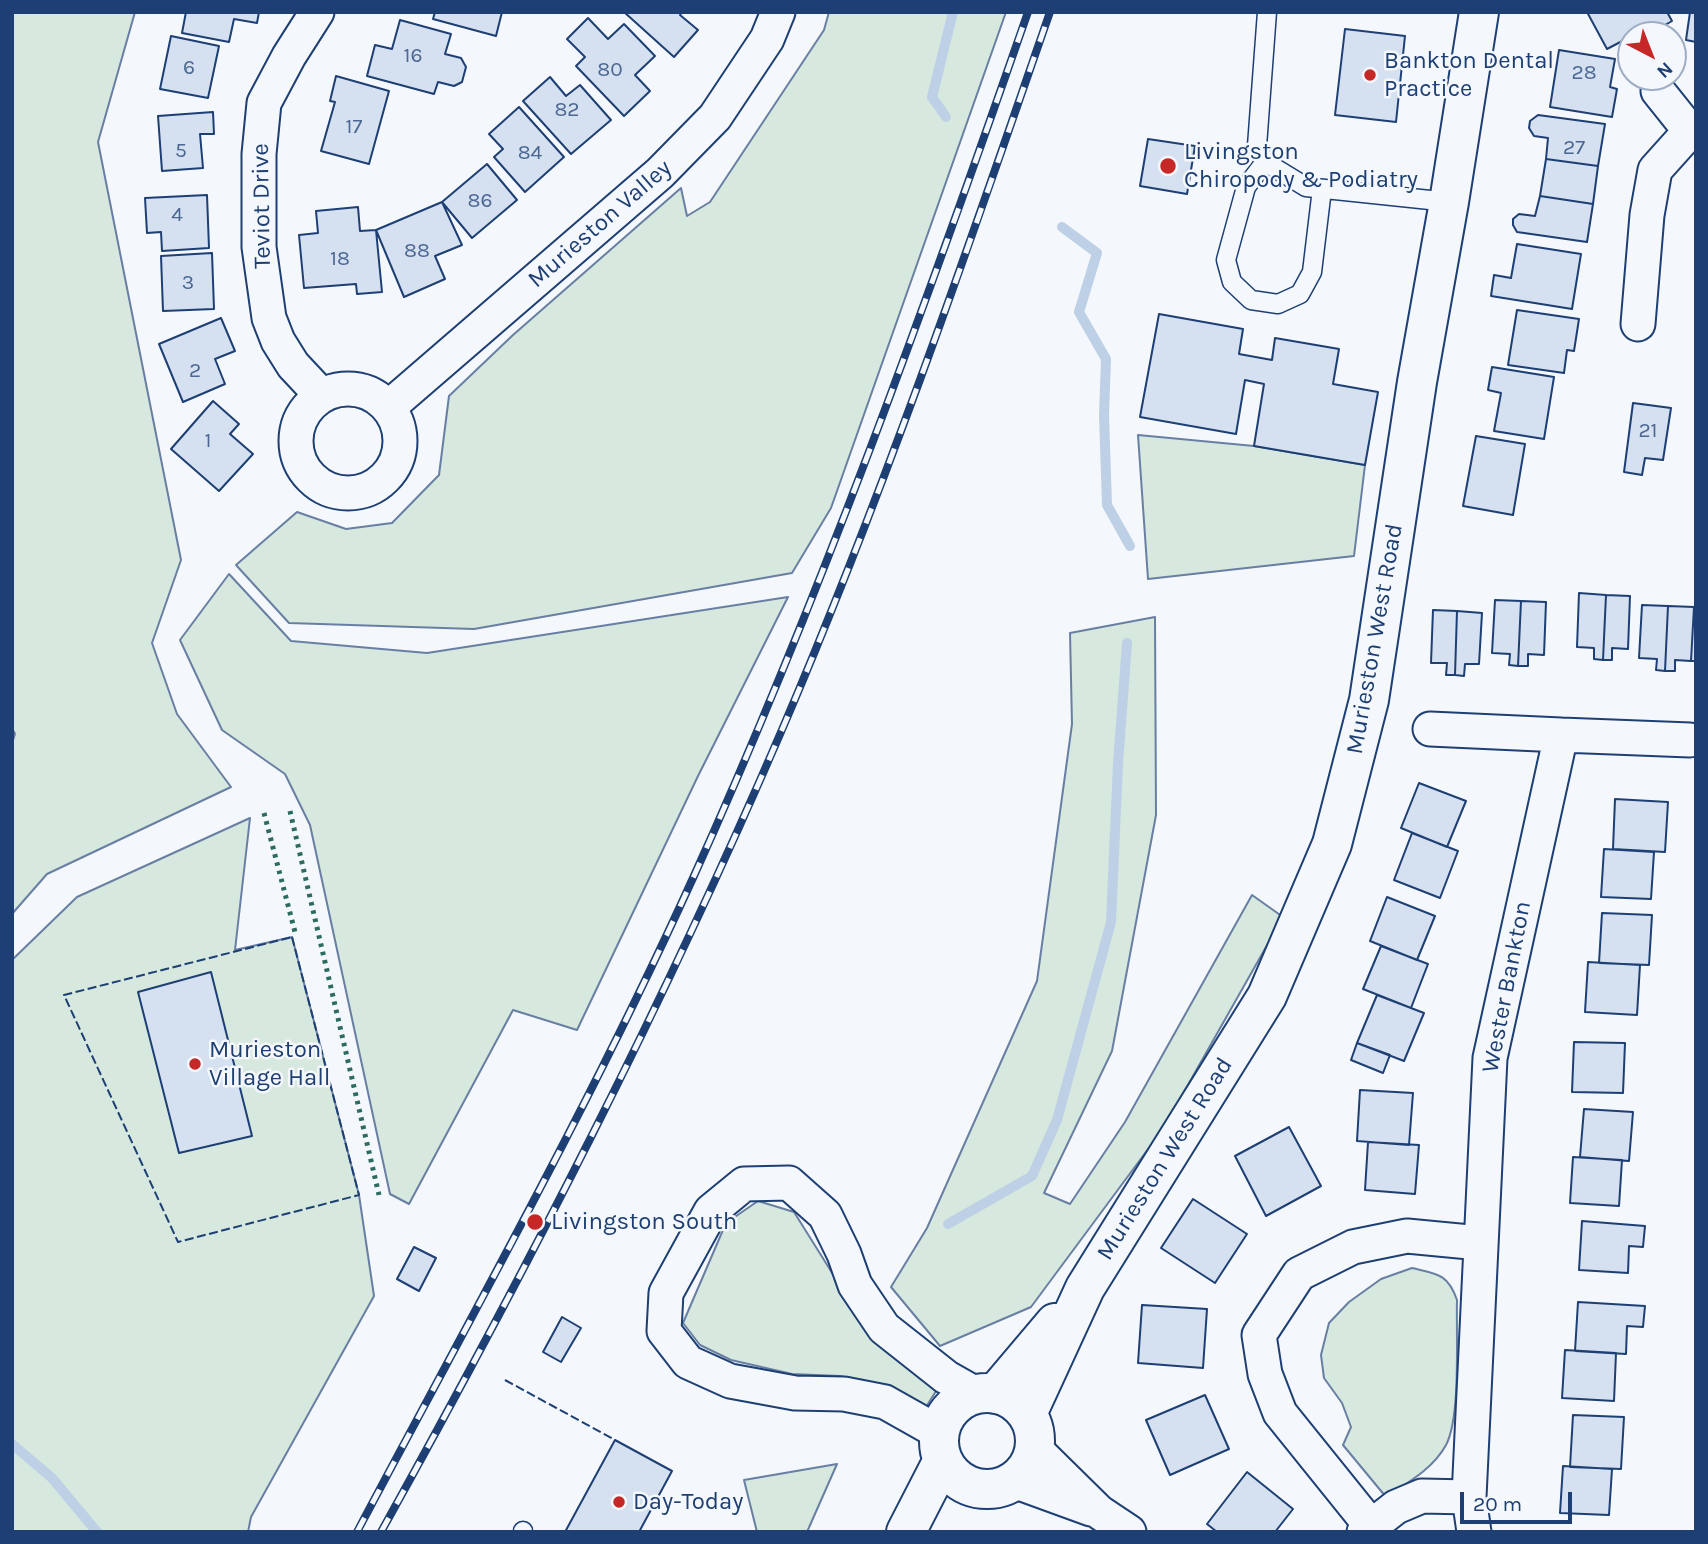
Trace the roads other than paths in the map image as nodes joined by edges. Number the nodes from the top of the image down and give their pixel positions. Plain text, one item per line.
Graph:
1 (317, 12) edge
2 (778, 12) edge
3 (1267, 12) edge
4 (1479, 12) edge
5 (1658, 91) dead end
6 (1693, 130) edge
7 (1265, 162) junction
8 (1322, 188) junction
9 (1450, 202) junction
10 (1639, 324) dead end
11 (322, 396) junction
12 (389, 407) junction
13 (1430, 729) dead end
14 (1561, 734) junction
15 (1690, 740) dead end
16 (1480, 1243) junction
17 (1085, 1288) junction
18 (985, 1394) junction
19 (1031, 1431) junction
20 (950, 1459) junction
21 (1014, 1481) junction
22 (1469, 1497) junction
23 (1100, 1512) junction
24 (1368, 1529) edge
25 (906, 1532) edge
26 (922, 1532) edge
27 (1129, 1532) edge
28 (1474, 1532) edge

1 - 11 street, Teviot Drive
2 - 12 street, Murieston Valley
3 - 7 lane
4 - 9 street, Murieston West Road
5 - 6 street
6 - 10 street
7 - 8 lane
7 - 8 lane
8 - 9 lane
9 - 17 street, Murieston West Road
11 - 12 street
11 - 12 street
13 - 14 street
14 - 15 street
14 - 16 street, Wester Bankton
16 - 22 street, Wester Bankton
16 - 24 street
17 - 18 street, Murieston West Road
17 - 19 street, Murieston West Road
18 - 19 street
18 - 20 street
18 - 20 street
19 - 21 street
19 - 23 street
20 - 21 street
20 - 25 street
20 - 26 street
21 - 23 street
22 - 24 street
22 - 28 street, Wester Bankton
23 - 27 street

